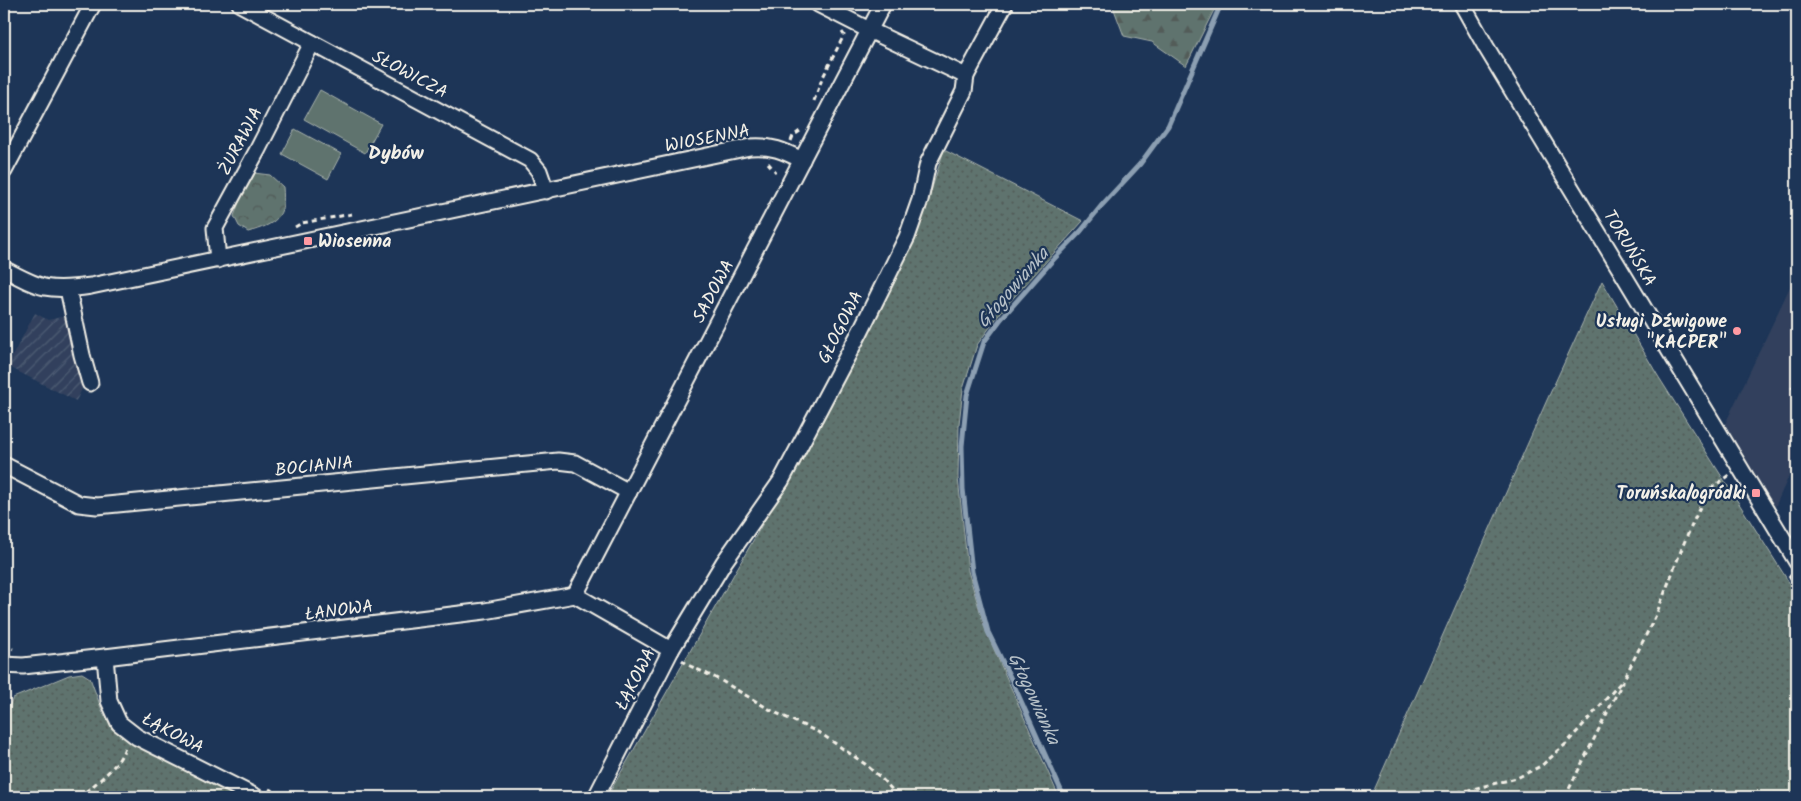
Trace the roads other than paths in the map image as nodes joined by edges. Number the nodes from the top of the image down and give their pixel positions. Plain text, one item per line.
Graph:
1 (93, 4) edge
2 (240, 4) edge
3 (818, 4) edge
4 (883, 4) edge
5 (1005, 4) edge
6 (1462, 4) edge
7 (869, 30) junction
8 (312, 43) junction
9 (966, 76) junction
10 (802, 160) junction
11 (4, 171) edge
12 (546, 191) junction
13 (218, 260) junction
14 (4, 269) edge
15 (68, 289) junction
16 (90, 383) dead end
17 (4, 465) edge
18 (629, 492) junction
19 (1797, 562) edge
20 (575, 595) junction
21 (671, 650) junction
22 (105, 656) junction
23 (4, 665) edge
24 (256, 797) edge
25 (596, 797) edge

1 - 11 street
2 - 8 street, SŁOWICZA
3 - 7 street
4 - 7 street, SADOWA
5 - 9 street, GŁOGOWA
6 - 19 street, TORUŃSKA
7 - 9 street
7 - 10 street, SADOWA
8 - 12 street, SŁOWICZA
8 - 13 street, ŻURAWIA
9 - 21 street, GŁOGOWA
10 - 12 street, WIOSENNA
10 - 18 street, SADOWA
12 - 13 street, WIOSENNA
13 - 15 street, WIOSENNA
14 - 15 street, WIOSENNA
15 - 16 street
17 - 18 street, BOCIANIA
18 - 20 street, SADOWA
20 - 21 street, ŁĄKOWA
20 - 22 street, ŁANOWA
21 - 25 street, ŁĄKOWA
22 - 23 street
22 - 24 street, ŁĄKOWA

